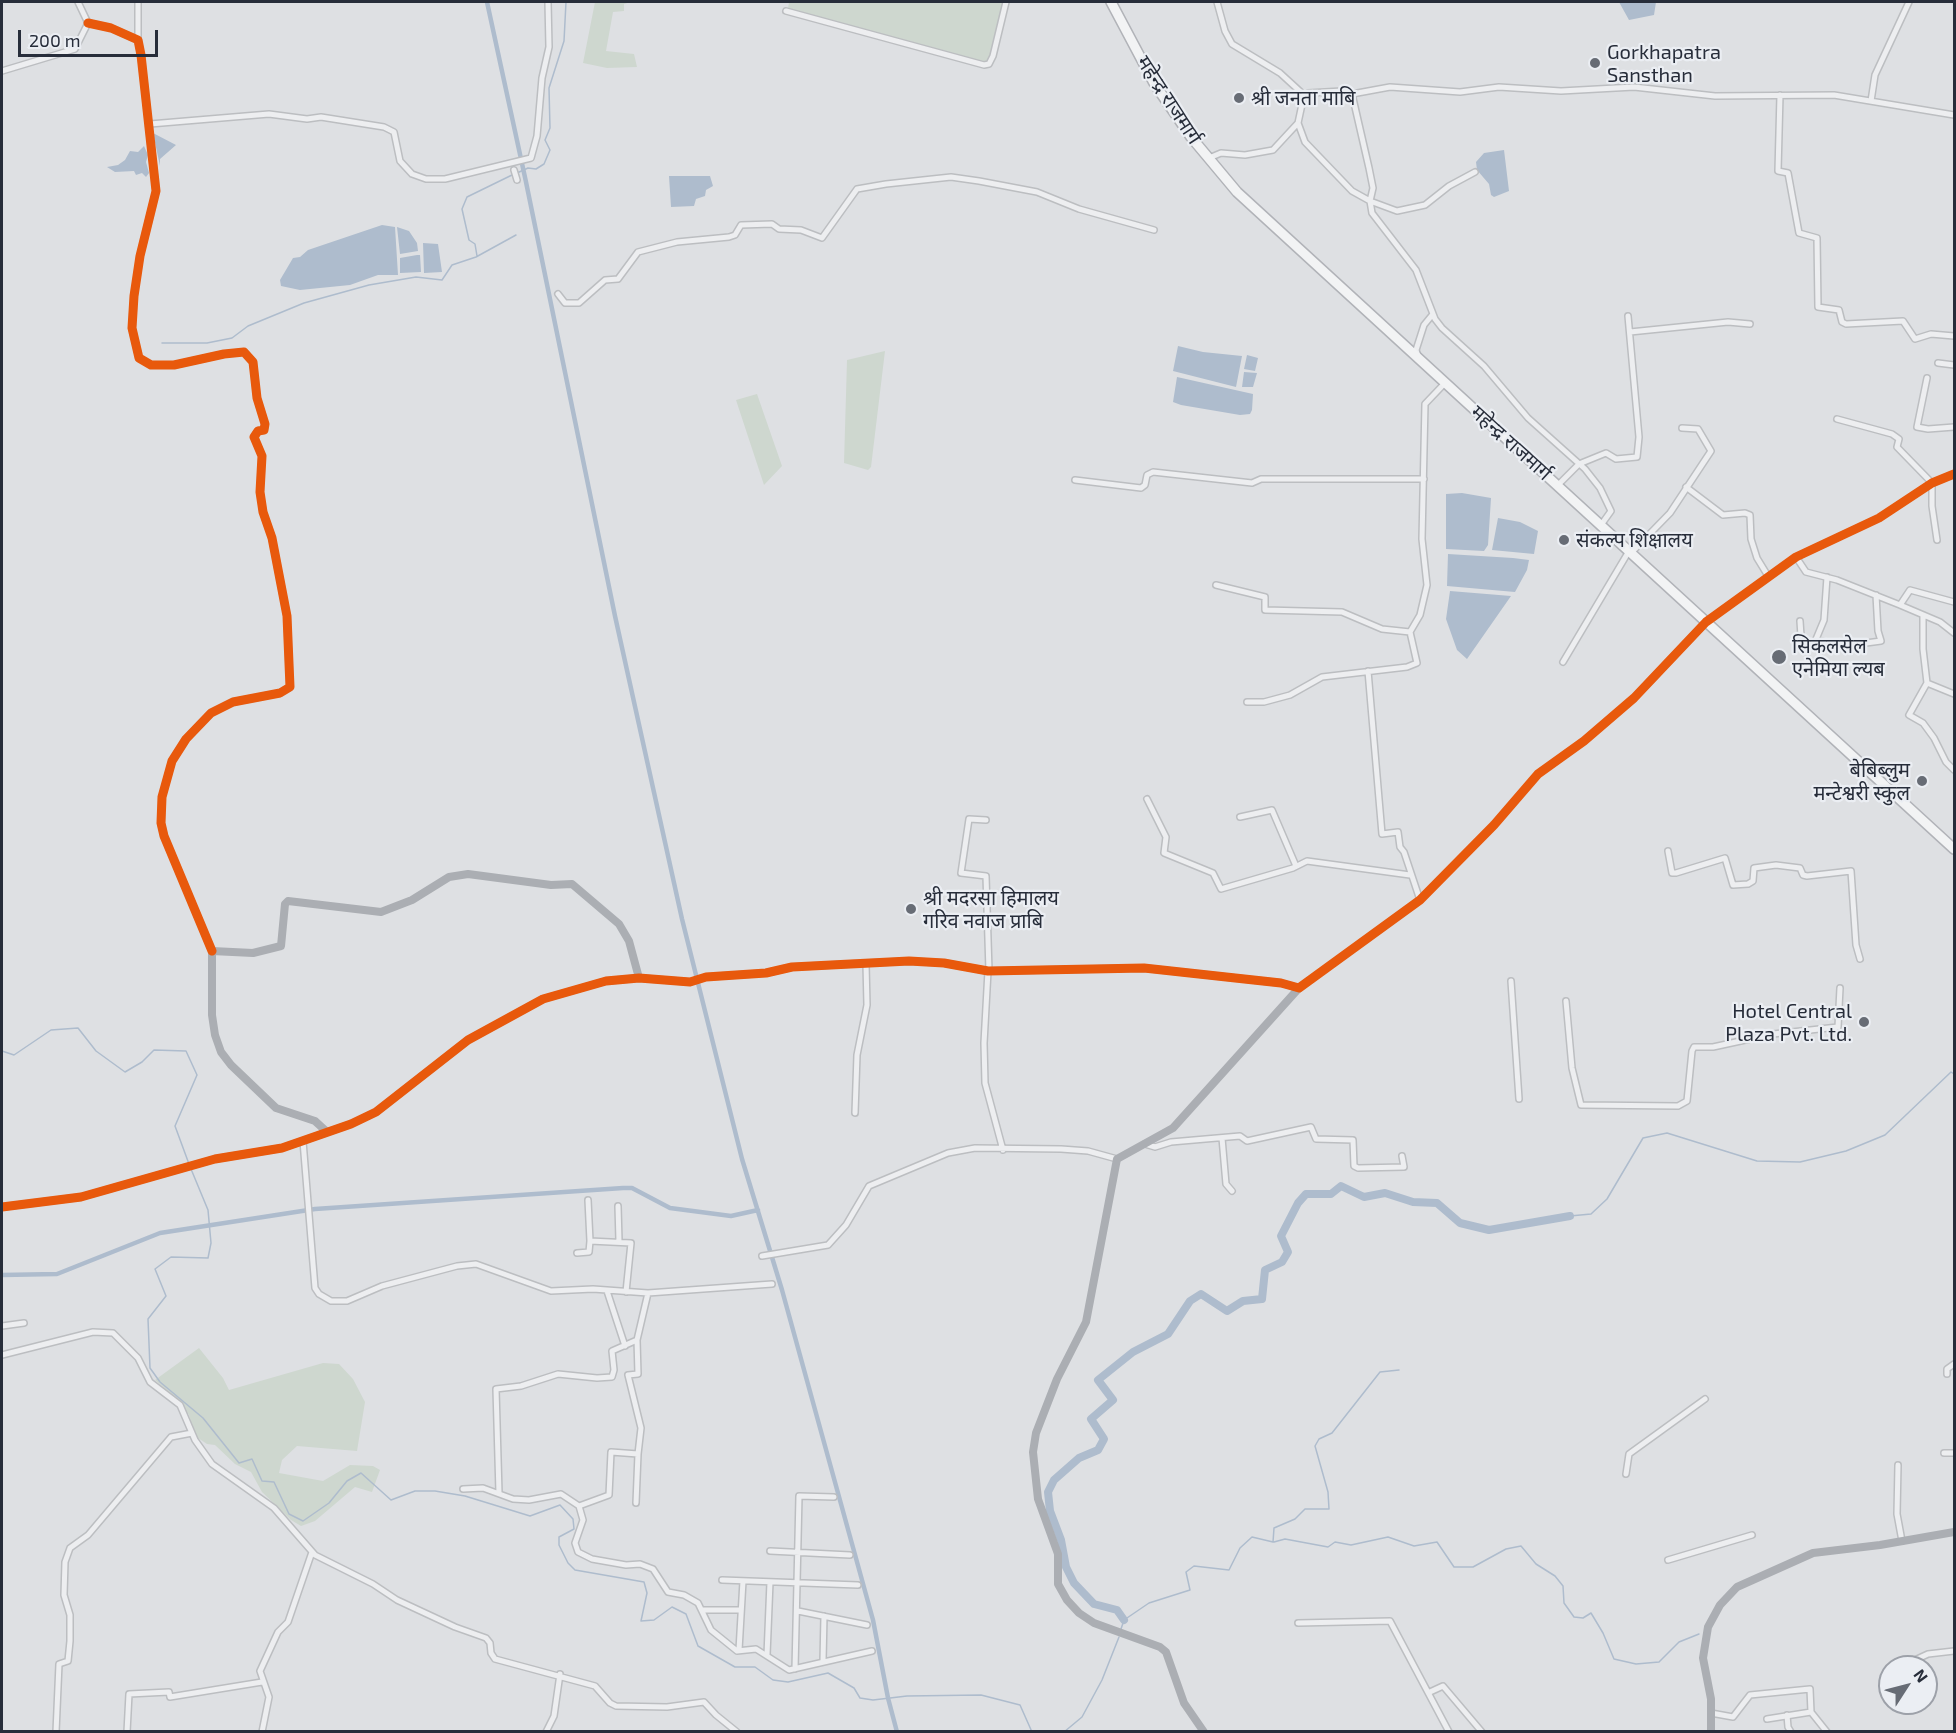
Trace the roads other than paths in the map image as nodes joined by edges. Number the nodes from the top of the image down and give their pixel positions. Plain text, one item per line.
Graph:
1 (78, 2) edge
2 (138, 2) edge
3 (548, 2) edge
4 (1006, 2) edge
5 (1111, 2) edge
6 (1217, 2) edge
7 (1909, 2) edge
8 (786, 11) dead end
9 (88, 23) junction
10 (138, 40) junction
11 (2, 71) edge
12 (1352, 94) junction
13 (1304, 95) junction
14 (1780, 95) junction
15 (1871, 101) junction
16 (1954, 115) edge
17 (1298, 123) junction
18 (150, 124) junction
19 (1209, 158) junction
20 (514, 170) dead end
21 (1475, 172) dead end
22 (517, 180) dead end
23 (1370, 201) junction
24 (1154, 230) dead end
25 (558, 294) dead end
26 (1433, 314) junction
27 (1628, 316) dead end
28 (1750, 324) dead end
29 (1630, 332) junction
30 (1954, 336) edge
31 (1419, 360) junction
32 (1938, 363) dead end
33 (1954, 364) edge
34 (1927, 378) dead end
35 (1445, 383) junction
36 (1837, 419) dead end
37 (1954, 427) edge
38 (1682, 428) dead end
39 (1579, 464) junction
40 (1954, 474) edge
41 (1424, 479) junction
42 (1075, 480) dead end
43 (1932, 483) junction
44 (1558, 485) junction
45 (1686, 487) junction
46 (1601, 525) junction
47 (1937, 540) dead end
48 (1630, 552) junction
49 (1796, 557) junction
50 (1768, 576) junction
51 (1827, 577) junction
52 (1216, 585) dead end
53 (1876, 595) junction
54 (1954, 602) edge
55 (1900, 605) junction
56 (1923, 615) junction
57 (1800, 621) dead end
58 (1706, 622) junction
59 (1410, 632) junction
60 (1954, 633) edge
61 (1816, 641) junction
62 (1563, 662) dead end
63 (1368, 671) junction
64 (1927, 683) junction
65 (1954, 694) edge
66 (1247, 702) dead end
67 (1954, 770) edge
68 (1148, 799) dead end
69 (1240, 817) dead end
70 (986, 820) dead end
71 (1954, 849) edge
72 (1668, 851) dead end
73 (1296, 866) junction
74 (1410, 875) junction
75 (1420, 900) junction
76 (212, 951) junction
77 (1860, 959) dead end
78 (866, 963) junction
79 (989, 971) junction
80 (639, 978) junction
81 (1511, 981) dead end
82 (1299, 988) junction
83 (1840, 988) dead end
84 (1566, 1001) dead end
85 (1519, 1099) dead end
86 (855, 1113) dead end
87 (327, 1132) junction
88 (1222, 1138) junction
89 (303, 1141) junction
90 (1145, 1144) junction
91 (1003, 1150) junction
92 (1402, 1156) dead end
93 (1117, 1159) junction
94 (1232, 1191) dead end
95 (588, 1200) dead end
96 (618, 1206) dead end
97 (2, 1207) edge
98 (590, 1241) junction
99 (619, 1241) junction
100 (577, 1253) dead end
101 (764, 1256) dead end
102 (772, 1284) dead end
103 (607, 1291) junction
104 (626, 1292) junction
105 (648, 1293) junction
106 (24, 1323) dead end
107 (2, 1326) edge
108 (637, 1340) junction
109 (625, 1346) junction
110 (2, 1355) edge
111 (1954, 1364) edge
112 (1947, 1374) dead end
113 (1705, 1399) dead end
114 (192, 1433) junction
115 (1954, 1452) edge
116 (1944, 1453) dead end
117 (638, 1454) junction
118 (1898, 1465) dead end
119 (1626, 1474) dead end
120 (463, 1489) dead end
121 (499, 1493) junction
122 (834, 1497) dead end
123 (636, 1503) dead end
124 (579, 1506) junction
125 (1954, 1532) edge
126 (1752, 1535) dead end
127 (1902, 1541) junction
128 (770, 1551) dead end
129 (312, 1552) junction
130 (798, 1554) junction
131 (850, 1555) dead end
132 (1668, 1560) dead end
133 (722, 1580) dead end
134 (743, 1581) junction
135 (771, 1582) junction
136 (798, 1584) junction
137 (858, 1585) dead end
138 (702, 1610) junction
139 (741, 1611) junction
140 (798, 1611) junction
141 (825, 1616) junction
142 (1298, 1623) dead end
143 (867, 1625) dead end
144 (739, 1650) junction
145 (872, 1650) dead end
146 (1954, 1651) edge
147 (767, 1655) junction
148 (1926, 1655) edge
149 (823, 1661) junction
150 (795, 1669) junction
151 (560, 1674) junction
152 (262, 1682) junction
153 (1430, 1692) junction
154 (1811, 1712) junction
155 (1711, 1713) junction
156 (1787, 1716) junction
157 (1767, 1719) dead end
158 (56, 1731) edge
159 (127, 1731) edge
160 (262, 1731) edge
161 (546, 1731) edge
162 (737, 1731) edge
163 (1204, 1731) edge
164 (1449, 1731) edge
165 (1482, 1731) edge
166 (1711, 1731) edge
167 (1791, 1731) edge
168 (1827, 1731) edge

1 - 9 street
2 - 10 street
3 - 18 street
4 - 8 street
5 - 19 highway, महेन्द्र राजमार्ग
6 - 13 street
7 - 15 street
9 - 10 street
9 - 11 street
10 - 18 street
12 - 13 street
12 - 14 street
12 - 23 street
13 - 17 street
14 - 15 street
14 - 30 street
15 - 16 street
17 - 19 street
17 - 23 street
18 - 76 street
19 - 31 highway, महेन्द्र राजमार्ग
20 - 22 street
21 - 23 street
23 - 26 street
24 - 25 street
26 - 31 street
26 - 39 street
27 - 29 street
28 - 29 street
29 - 39 street
31 - 35 highway, महेन्द्र राजमार्ग
32 - 33 street
34 - 37 street
35 - 41 street
35 - 44 highway, महेन्द्र राजमार्ग
36 - 43 street
38 - 45 street
39 - 44 street
39 - 46 street
40 - 43 street
41 - 42 street
41 - 59 street
43 - 47 street
43 - 49 street
44 - 46 highway, महेन्द्र राजमार्ग
45 - 48 street
45 - 50 street
46 - 48 highway, महेन्द्र राजमार्ग
48 - 58 highway, महेन्द्र राजमार्ग
48 - 62 street
49 - 50 street
49 - 51 street
50 - 58 street
51 - 53 street
51 - 61 street
52 - 59 street
53 - 55 street
53 - 61 street
54 - 55 street
55 - 56 street
56 - 60 street
56 - 64 street
57 - 61 street
58 - 71 highway, महेन्द्र राजमार्ग
58 - 75 street
59 - 63 street
63 - 66 street
63 - 74 street
64 - 65 street
64 - 67 street
68 - 73 street
69 - 73 street
70 - 79 street
72 - 77 street
73 - 74 street
74 - 75 street
75 - 82 street
76 - 80 street
76 - 87 street
78 - 79 street
78 - 80 street
78 - 86 street
79 - 82 street
79 - 91 street
80 - 87 street
81 - 85 street
82 - 90 street
83 - 84 street
87 - 89 street
88 - 90 street
88 - 92 street
88 - 94 street
89 - 97 street
89 - 103 street
90 - 93 street
91 - 93 street
91 - 101 street
93 - 163 street
95 - 98 street
96 - 99 street
98 - 99 street
98 - 100 street
99 - 104 street
102 - 105 street
103 - 104 street
103 - 109 street
104 - 105 street
105 - 108 street
106 - 107 street
108 - 109 street
108 - 117 street
109 - 121 street
110 - 114 street
111 - 112 street
113 - 119 street
114 - 129 street
114 - 158 street
115 - 116 street
117 - 123 street
117 - 124 street
118 - 127 street
120 - 121 street
121 - 124 street
122 - 130 street
124 - 138 street
125 - 127 street
126 - 132 street
127 - 155 street
128 - 130 street
129 - 151 street
129 - 152 street
130 - 131 street
130 - 136 street
133 - 134 street
134 - 135 street
134 - 139 street
135 - 136 street
135 - 147 street
136 - 137 street
136 - 140 street
138 - 139 street
138 - 144 street
139 - 144 street
140 - 141 street
140 - 150 street
141 - 143 street
141 - 149 street
142 - 153 street
144 - 147 street
145 - 149 street
146 - 148 street
147 - 150 street
149 - 150 street
151 - 161 street
151 - 162 street
152 - 159 street
152 - 160 street
153 - 164 street
153 - 165 street
154 - 155 street
154 - 156 street
154 - 168 street
155 - 166 street
156 - 157 street
156 - 167 street

